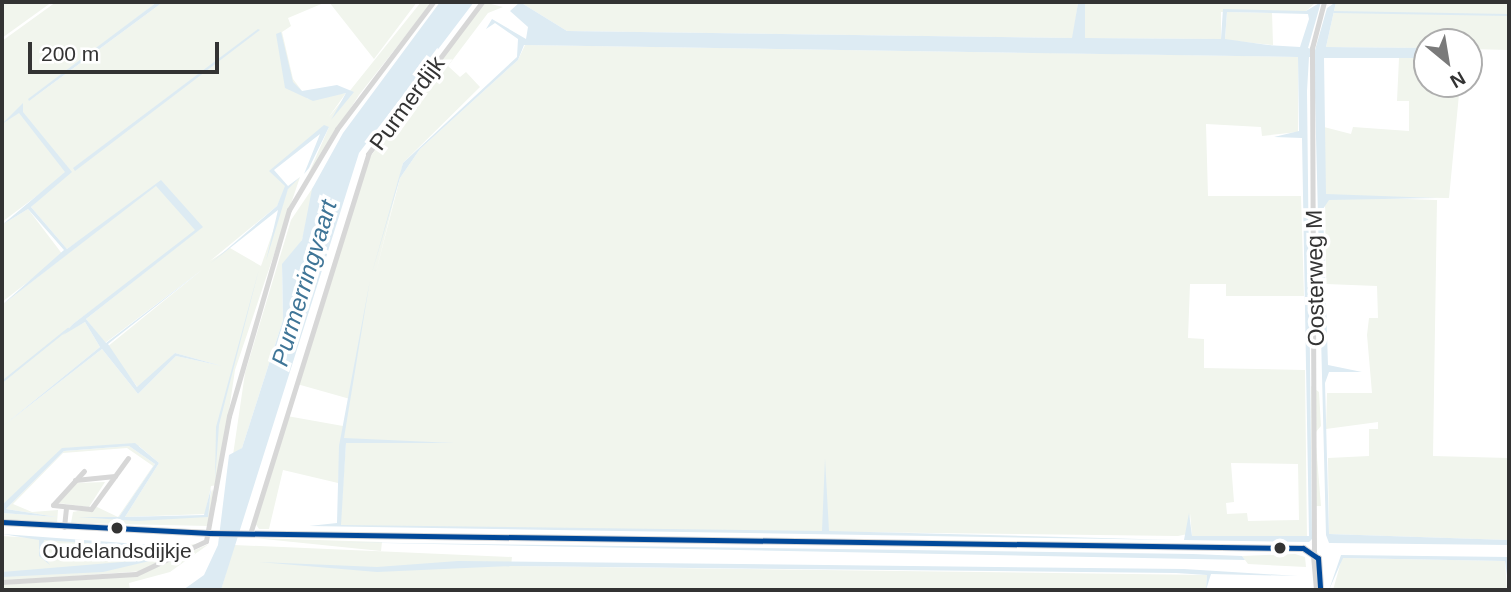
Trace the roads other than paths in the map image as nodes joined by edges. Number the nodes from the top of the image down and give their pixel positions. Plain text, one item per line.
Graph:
1 (433, 2) edge
2 (482, 2) edge
3 (1324, 2) edge
4 (128, 458) dead end
5 (84, 471) dead end
6 (115, 476) junction
7 (75, 480) junction
8 (54, 500) junction
9 (66, 508) junction
10 (45, 509) dead end
11 (2, 522) edge
12 (64, 527) junction
13 (213, 533) junction
14 (248, 533) junction
15 (1314, 555) junction
16 (2, 582) edge
17 (1318, 590) edge

1 - 13 street
2 - 14 street, Purmerdijk
3 - 15 street, Oosterweg M
4 - 6 street
5 - 7 street
6 - 7 street
6 - 9 street
7 - 8 street
8 - 9 street
8 - 10 street
9 - 12 street
11 - 12 street
12 - 13 street
13 - 14 street
13 - 16 street
14 - 15 street
15 - 17 street, Oosterweg M

